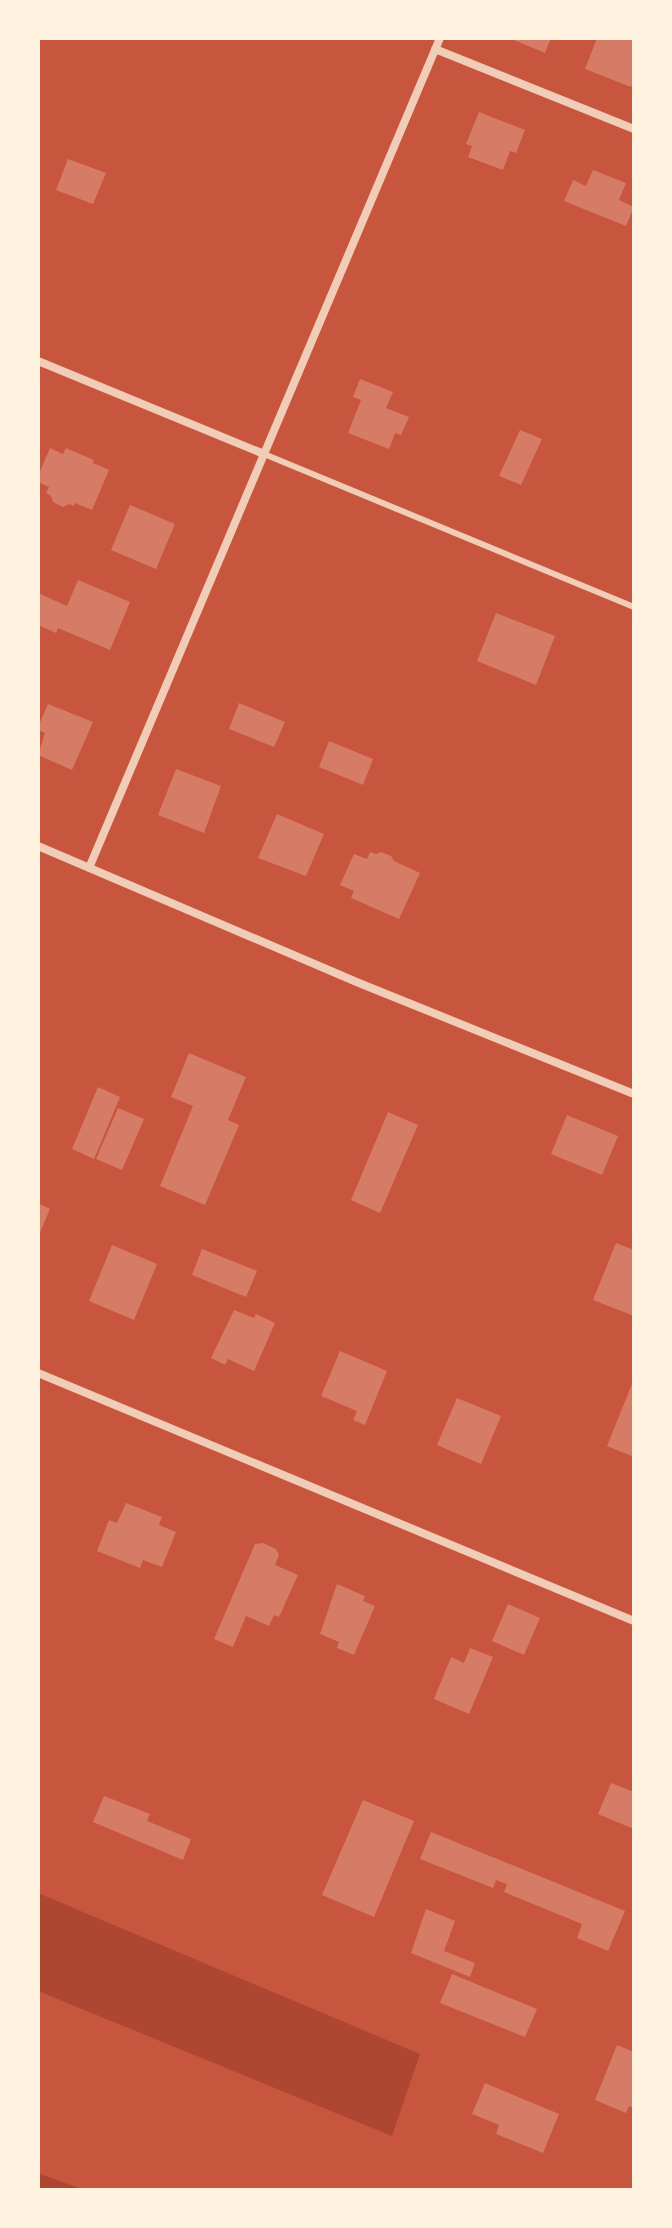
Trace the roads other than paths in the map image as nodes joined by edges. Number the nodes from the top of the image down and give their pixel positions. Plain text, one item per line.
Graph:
1 (440, 38) edge
2 (435, 49) junction
3 (634, 129) edge
4 (38, 361) edge
5 (264, 454) junction
6 (634, 607) edge
7 (38, 846) edge
8 (89, 868) junction
9 (634, 1094) edge
10 (38, 1373) edge
11 (634, 1621) edge

1 - 2 street
2 - 3 street
2 - 5 street
4 - 5 street
5 - 6 lane
5 - 8 street
7 - 8 street
8 - 9 street
10 - 11 street

